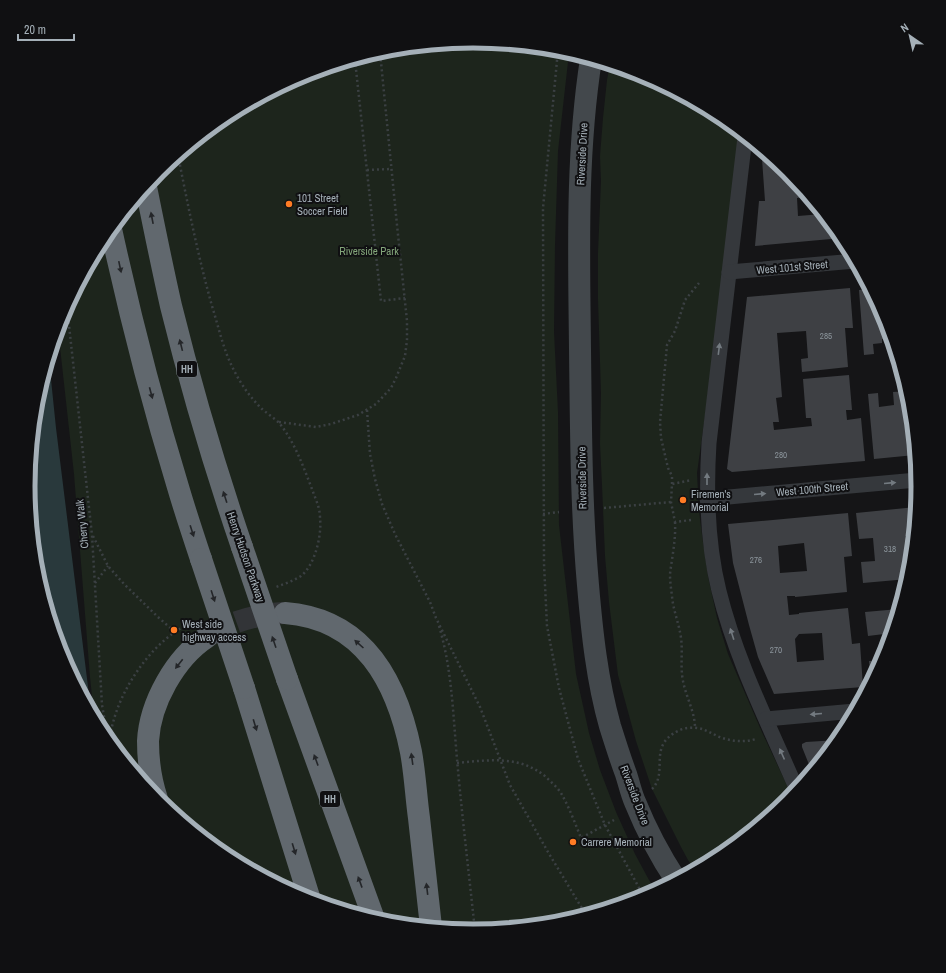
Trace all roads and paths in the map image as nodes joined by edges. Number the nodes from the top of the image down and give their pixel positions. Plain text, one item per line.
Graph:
1 (557, 57) edge
2 (381, 59) edge
3 (355, 64) edge
4 (590, 64) edge
5 (744, 143) edge
6 (179, 161) edge
7 (392, 169) junction
8 (367, 170) junction
9 (148, 194) edge
10 (113, 238) edge
11 (848, 262) edge
12 (729, 272) junction
13 (700, 283) dead end
14 (405, 298) junction
15 (68, 318) edge
16 (368, 410) junction
17 (279, 422) junction
18 (685, 481) dead end
19 (911, 481) edge
20 (672, 484) junction
21 (707, 499) junction
22 (671, 502) junction
23 (603, 508) dead end
24 (559, 512) dead end
25 (544, 514) junction
26 (687, 521) dead end
27 (675, 522) junction
28 (92, 535) junction
29 (108, 566) junction
30 (95, 583) junction
31 (275, 588) dead end
32 (285, 613) tunnel mouth
33 (436, 618) junction
34 (188, 625) dead end
35 (175, 632) junction
36 (207, 637) tunnel mouth
37 (849, 712) edge
38 (766, 718) junction
39 (105, 724) edge
40 (695, 728) junction
41 (110, 731) edge
42 (758, 738) dead end
43 (500, 760) junction
44 (457, 763) junction
45 (794, 784) edge
46 (153, 785) edge
47 (652, 789) dead end
48 (614, 820) dead end
49 (605, 825) junction
50 (673, 876) edge
51 (641, 891) edge
52 (307, 892) edge
53 (583, 911) edge
54 (372, 912) edge
55 (430, 923) edge
56 (474, 924) edge

1 - 25 path
2 - 7 path
3 - 8 path
4 - 50 main road, Riverside Drive
5 - 12 street
6 - 17 path
7 - 8 path
7 - 14 path
8 - 14 path
54 -> 9 highway, Henry Hudson Parkway / HH, bridge
10 -> 52 highway, bridge
11 - 12 street, West 101st Street
21 -> 12 street
13 - 20 path
14 - 16 path
15 - 28 path, Cherry Walk
16 - 17 path
16 - 33 path
17 - 31 path
18 - 20 path
21 -> 19 street, West 100th Street
20 - 22 path
38 -> 21 street
22 - 23 path
22 - 27 path
24 - 25 path
25 - 49 path
26 - 27 path
27 - 40 path
28 - 29 path
28 - 30 path, Cherry Walk
29 - 30 path
29 - 35 path
30 - 39 path, Cherry Walk
55 -> 32 highway
33 - 43 path
33 - 44 path
34 - 35 path
35 - 41 path
36 -> 46 highway
37 -> 38 street
45 -> 38 street
40 - 42 path
40 - 47 path
43 - 44 path
43 - 49 path
43 - 53 path
44 - 56 path
48 - 49 path
49 - 51 path

